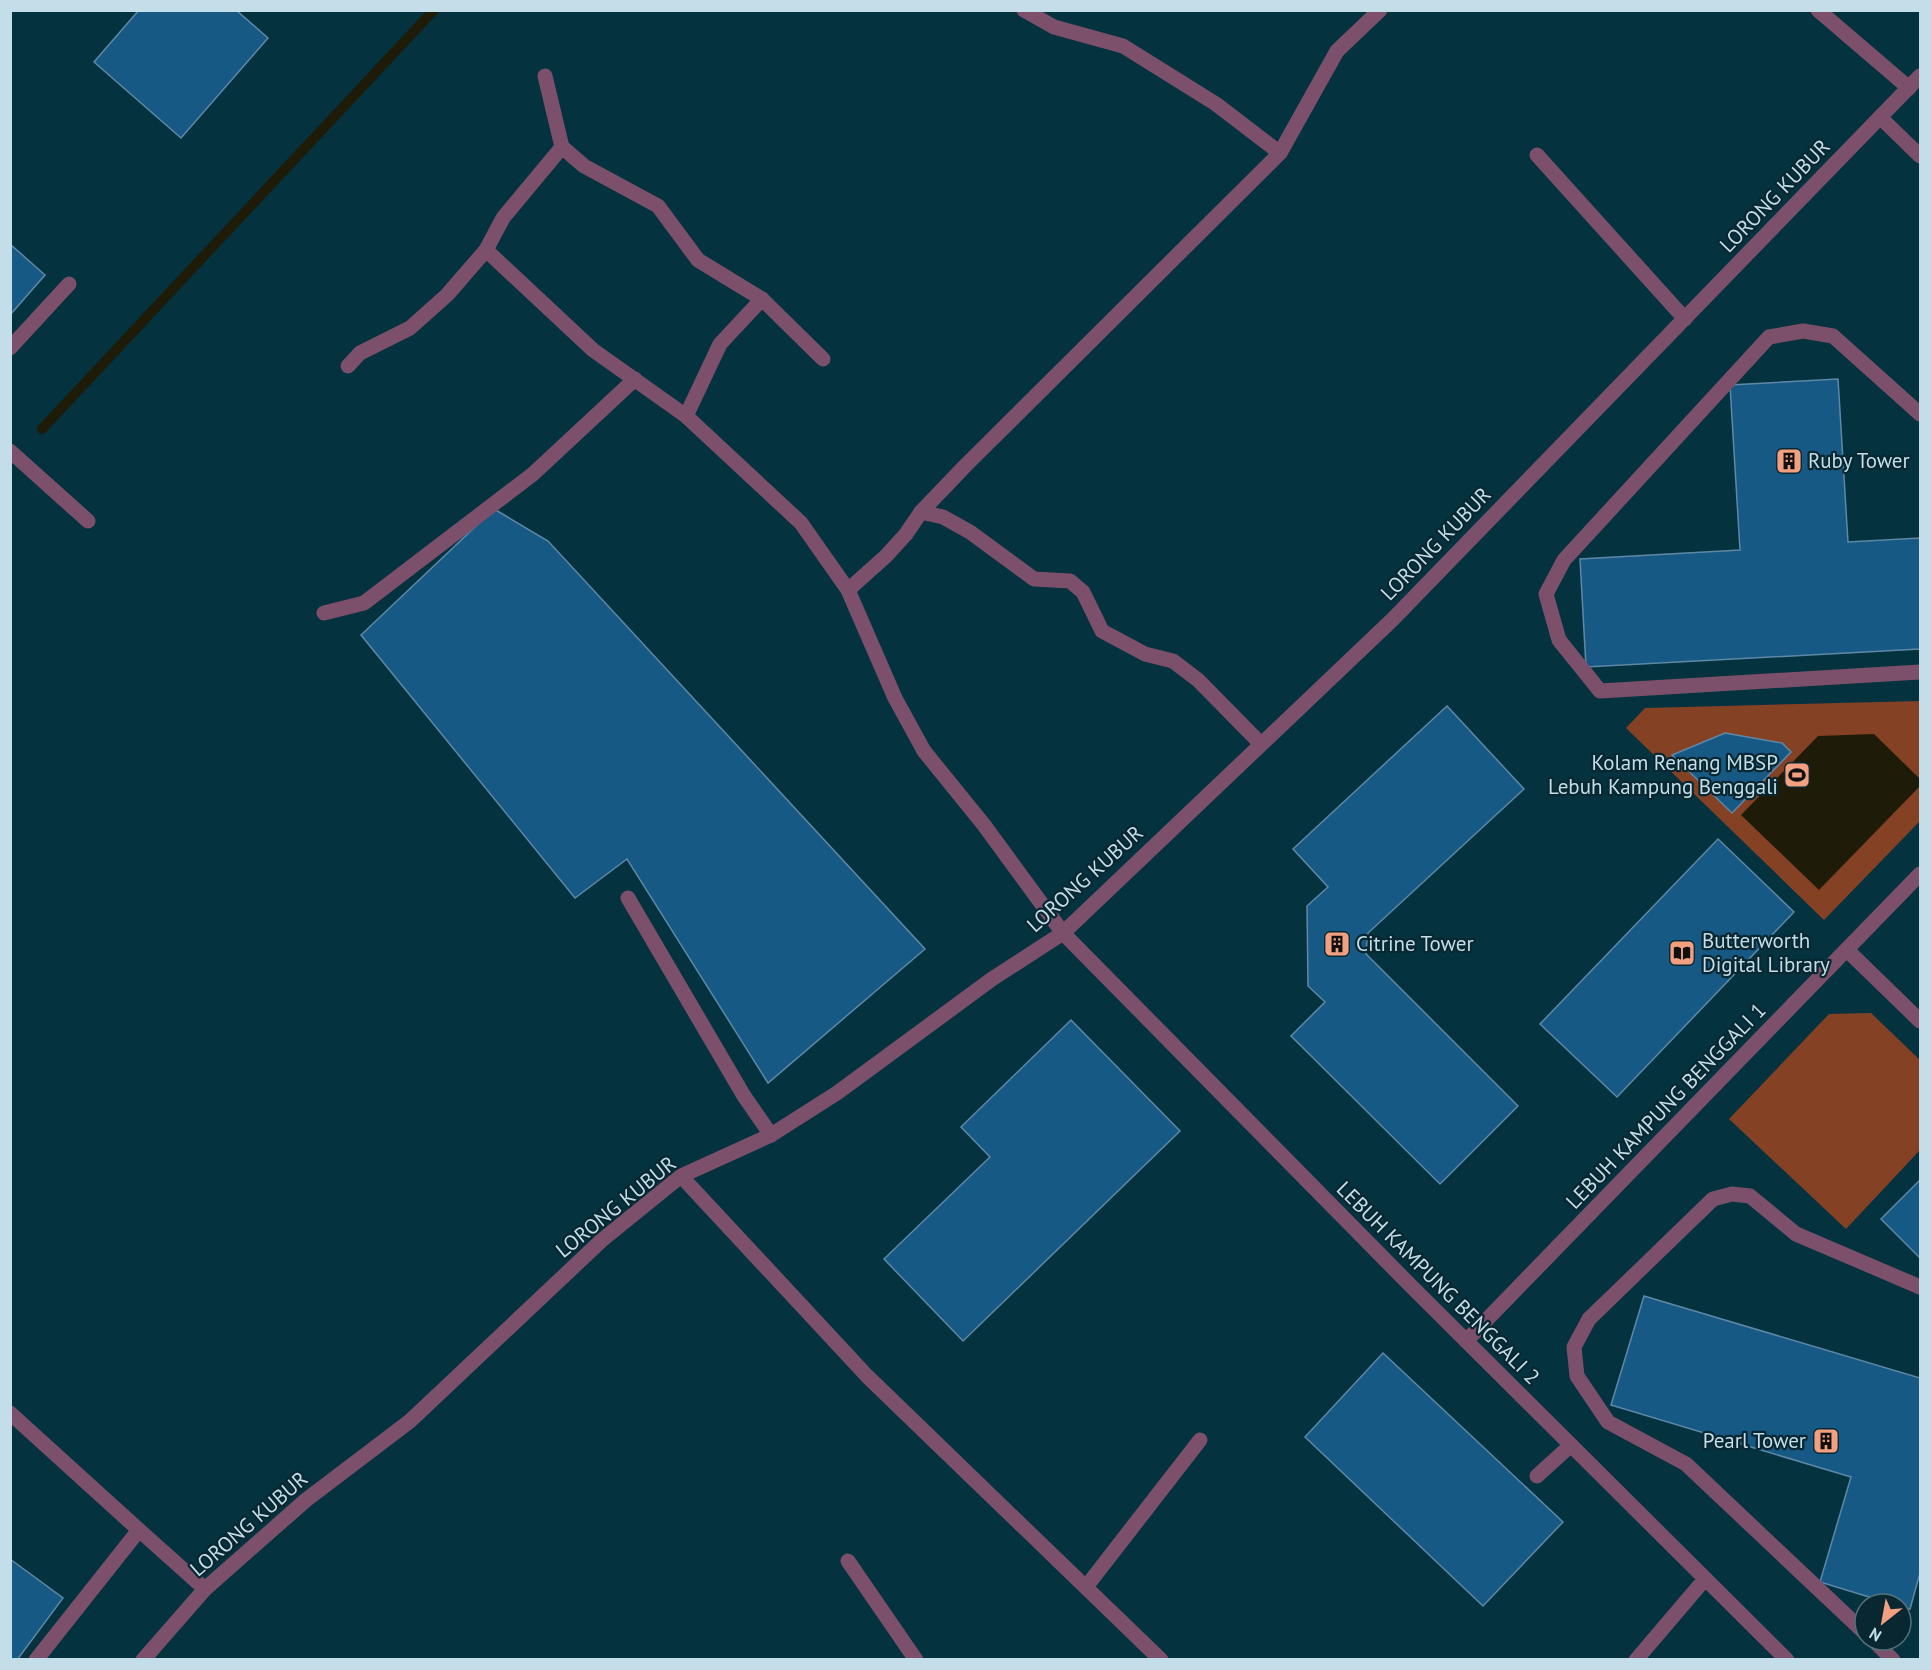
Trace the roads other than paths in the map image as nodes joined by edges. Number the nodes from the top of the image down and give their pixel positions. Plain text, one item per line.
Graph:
1 (1024, 10) edge
2 (1380, 10) edge
3 (1818, 10) edge
4 (545, 76) dead end
5 (1920, 76) edge
6 (1909, 88) junction
7 (1880, 117) junction
8 (562, 147) junction
9 (1280, 153) junction
10 (1537, 155) dead end
11 (1920, 156) edge
12 (486, 250) junction
13 (69, 284) dead end
14 (762, 299) junction
15 (1685, 319) junction
16 (10, 348) edge
17 (823, 359) dead end
18 (348, 366) dead end
19 (635, 379) junction
20 (1920, 414) edge
21 (686, 416) junction
22 (10, 451) edge
23 (921, 512) junction
24 (88, 521) dead end
25 (848, 590) junction
26 (324, 613) dead end
27 (1920, 672) edge
28 (1261, 744) junction
29 (1920, 874) edge
30 (628, 898) dead end
31 (1063, 933) junction
32 (1847, 950) junction
33 (1920, 1021) edge
34 (771, 1135) junction
35 (681, 1176) junction
36 (1920, 1287) edge
37 (1466, 1341) junction
38 (10, 1413) edge
39 (1200, 1440) dead end
40 (1571, 1445) junction
41 (1538, 1476) dead end
42 (139, 1530) junction
43 (848, 1561) dead end
44 (1705, 1579) junction
45 (1086, 1587) junction
46 (205, 1589) junction
47 (1853, 1622) edge
48 (36, 1659) edge
49 (143, 1659) edge
50 (916, 1659) edge
51 (1161, 1659) edge
52 (1636, 1659) edge
53 (1787, 1659) edge

1 - 9 street
2 - 9 street
3 - 6 street
4 - 8 street
5 - 6 street, LORONG KUBUR
6 - 7 street, LORONG KUBUR
7 - 11 street
7 - 15 street, LORONG KUBUR
8 - 12 street
8 - 14 street
9 - 23 street
10 - 15 street
12 - 18 street
12 - 19 street, LEBUH KAMPUNG BENGGALI 2
13 - 16 street
14 - 17 street
14 - 21 street
15 - 28 street, LORONG KUBUR
19 - 21 street, LEBUH KAMPUNG BENGGALI 2
19 - 26 street
20 - 27 street
21 - 25 street, LEBUH KAMPUNG BENGGALI 2
22 - 24 street
23 - 25 street
23 - 28 street
25 - 31 street, LEBUH KAMPUNG BENGGALI 2
28 - 31 street, LORONG KUBUR
29 - 32 street, LEBUH KAMPUNG BENGGALI 1
30 - 34 street
31 - 34 street, LORONG KUBUR
31 - 37 street, LEBUH KAMPUNG BENGGALI 2
32 - 33 street
32 - 37 street, LEBUH KAMPUNG BENGGALI 1
34 - 35 street, LORONG KUBUR
35 - 45 street
35 - 46 street, LORONG KUBUR
36 - 47 street
37 - 40 street, LEBUH KAMPUNG BENGGALI 2
38 - 42 street
39 - 45 street
40 - 41 street
40 - 44 street, LEBUH KAMPUNG BENGGALI 2
42 - 46 street
42 - 48 street
43 - 50 street
44 - 52 street
44 - 53 street, LEBUH KAMPUNG BENGGALI 2
45 - 51 street
46 - 49 street, LORONG KUBUR

